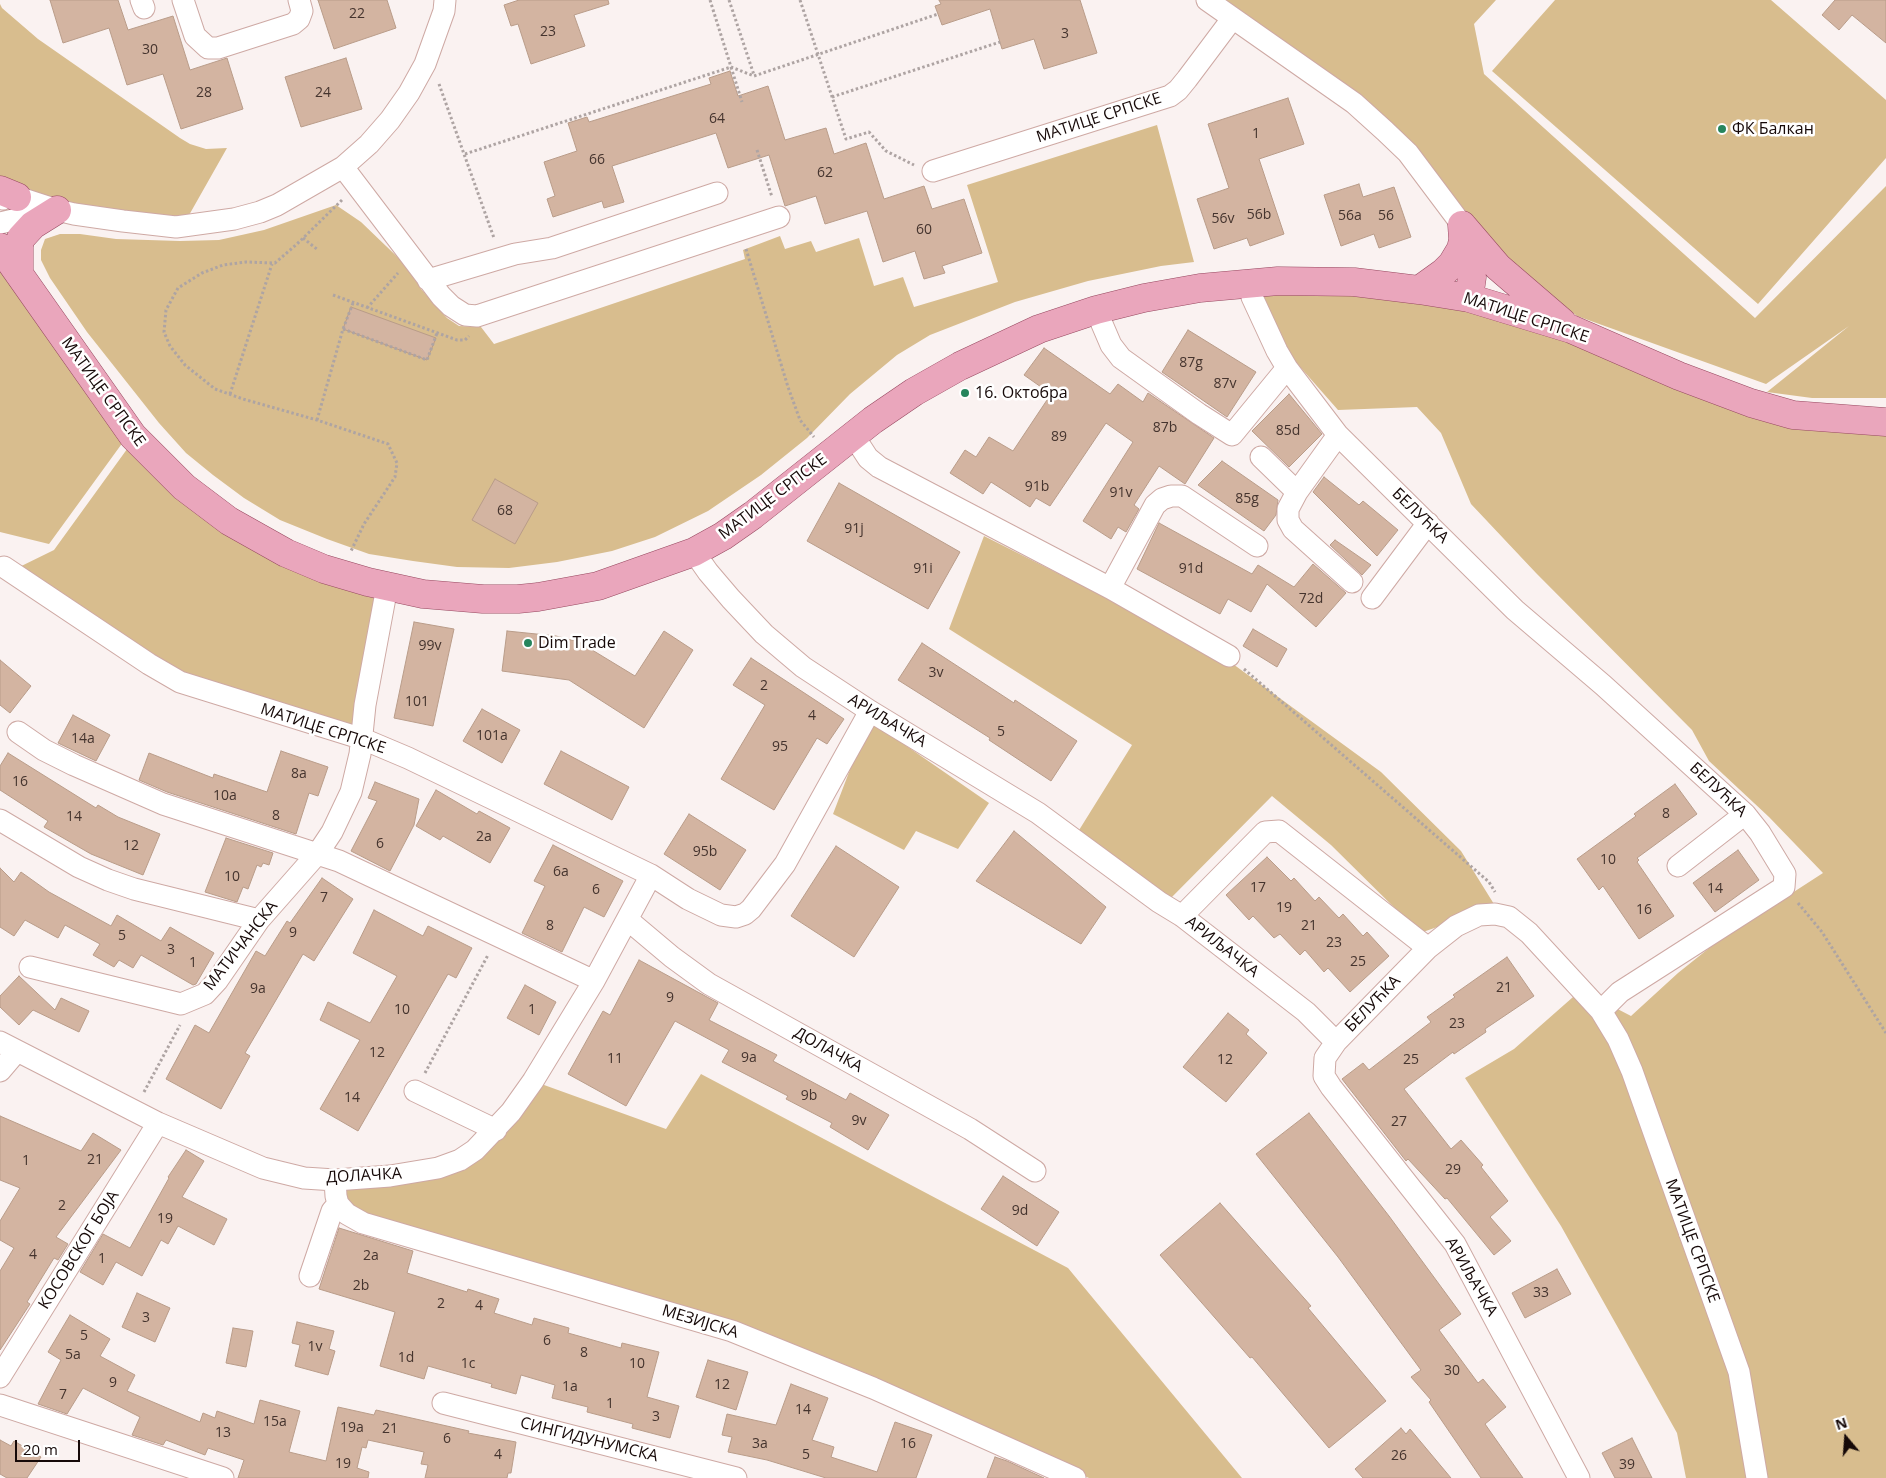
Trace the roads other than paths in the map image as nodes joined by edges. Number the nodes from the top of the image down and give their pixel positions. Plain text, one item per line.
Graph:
1 (183, 0) edge
2 (299, 0) edge
3 (445, 0) edge
4 (1207, 0) edge
5 (1232, 19) junction
6 (343, 167) junction
7 (933, 171) road end
8 (717, 194) dead end
9 (6, 196) edge
10 (58, 210) junction
11 (779, 217) road end
12 (0, 223) edge
13 (1470, 239) junction
14 (0, 248) edge
15 (19, 274) junction
16 (428, 280) junction
17 (1249, 282) junction
18 (1419, 290) junction
19 (1475, 299) junction
20 (1096, 310) junction
21 (1571, 330) junction
22 (1287, 368) junction
23 (1886, 422) edge
24 (853, 435) junction
25 (1338, 435) junction
26 (1261, 457) dead end
27 (1297, 492) junction
28 (1428, 523) junction
29 (1257, 546) dead end
30 (694, 552) junction
31 (4, 567) dead end
32 (1352, 582) dead end
33 (387, 587) junction
34 (1110, 588) junction
35 (1372, 598) dead end
36 (1229, 656) road end
37 (870, 712) junction
38 (18, 732) dead end
39 (363, 739) junction
40 (1745, 814) junction
41 (0, 820) edge
42 (318, 853) junction
43 (1678, 866) dead end
44 (652, 875) junction
45 (1182, 916) junction
46 (259, 920) junction
47 (628, 920) junction
48 (1428, 948) junction
49 (30, 967) dead end
50 (594, 981) junction
51 (1602, 1011) junction
52 (1336, 1042) junction
53 (8, 1046) edge
54 (0, 1071) edge
55 (415, 1091) road end
56 (158, 1122) junction
57 (496, 1130) junction
58 (1035, 1171) dead end
59 (336, 1180) junction
60 (338, 1204) junction
61 (310, 1276) dead end
62 (0, 1377) edge
63 (443, 1403) dead end
64 (0, 1405) edge
65 (223, 1478) edge
66 (736, 1478) edge
67 (1075, 1478) edge
68 (1579, 1478) edge
69 (1758, 1478) edge

1 - 2 street
3 - 6 street
4 - 5 street
5 - 7 street, МАТИЦЕ СРПСКЕ
5 - 13 street
6 - 10 street
6 - 16 street
8 - 16 street
9 - 10 street
10 - 12 street
10 - 15 main road
11 - 16 street
13 - 18 main road
13 - 19 main road
13 - 21 main road
14 - 15 main road, МАТИЦЕ СРПСКЕ
15 - 33 main road, МАТИЦЕ СРПСКЕ
17 - 18 main road, МАТИЦЕ СРПСКЕ
17 - 20 main road, МАТИЦЕ СРПСКЕ
17 - 22 street, БЕЛУЋКА
18 - 19 main road, МАТИЦЕ СРПСКЕ
19 - 21 main road, МАТИЦЕ СРПСКЕ
20 - 22 street
20 - 24 main road, МАТИЦЕ СРПСКЕ
21 - 23 main road, МАТИЦЕ СРПСКЕ
22 - 25 street, БЕЛУЋКА
24 - 30 main road, МАТИЦЕ СРПСКЕ
24 - 34 street
25 - 27 street
25 - 28 street, БЕЛУЋКА
26 - 27 street
27 - 32 street
28 - 35 street
28 - 40 street, БЕЛУЋКА
29 - 34 street
30 - 33 main road, МАТИЦЕ СРПСКЕ
30 - 37 street, АРИЉАЧКА
31 - 39 street, МАТИЦЕ СРПСКЕ
33 - 39 street, МАТИЧАНСКА
34 - 36 street
37 - 44 street
37 - 45 street, АРИЉАЧКА
38 - 42 street
39 - 42 street, МАТИЧАНСКА
39 - 44 street, МАТИЦЕ СРПСКЕ
40 - 43 street
40 - 51 street, БЕЛУЋКА
41 - 46 street
42 - 46 street, МАТИЧАНСКА
42 - 50 street
44 - 47 street, ДОЛАЧКА
45 - 48 street
45 - 52 street, АРИЉАЧКА
46 - 49 street, МАТИЧАНСКА
47 - 50 street, ДОЛАЧКА
47 - 58 street, ДОЛАЧКА
48 - 51 street, БЕЛУЋКА
48 - 52 street, БЕЛУЋКА
50 - 57 street, ДОЛАЧКА
51 - 69 street, МАТИЦЕ СРПСКЕ
52 - 68 street, АРИЉАЧКА
53 - 54 street
53 - 56 street, ДОЛАЧКА
55 - 57 street
56 - 59 street, ДОЛАЧКА
56 - 62 street, КОСОВСКОГ БОЈА
57 - 59 street, ДОЛАЧКА
59 - 60 street
60 - 61 street
60 - 67 street, МЕЗИЈСКА
63 - 66 street, СИНГИДУНУМСКА
64 - 65 street

